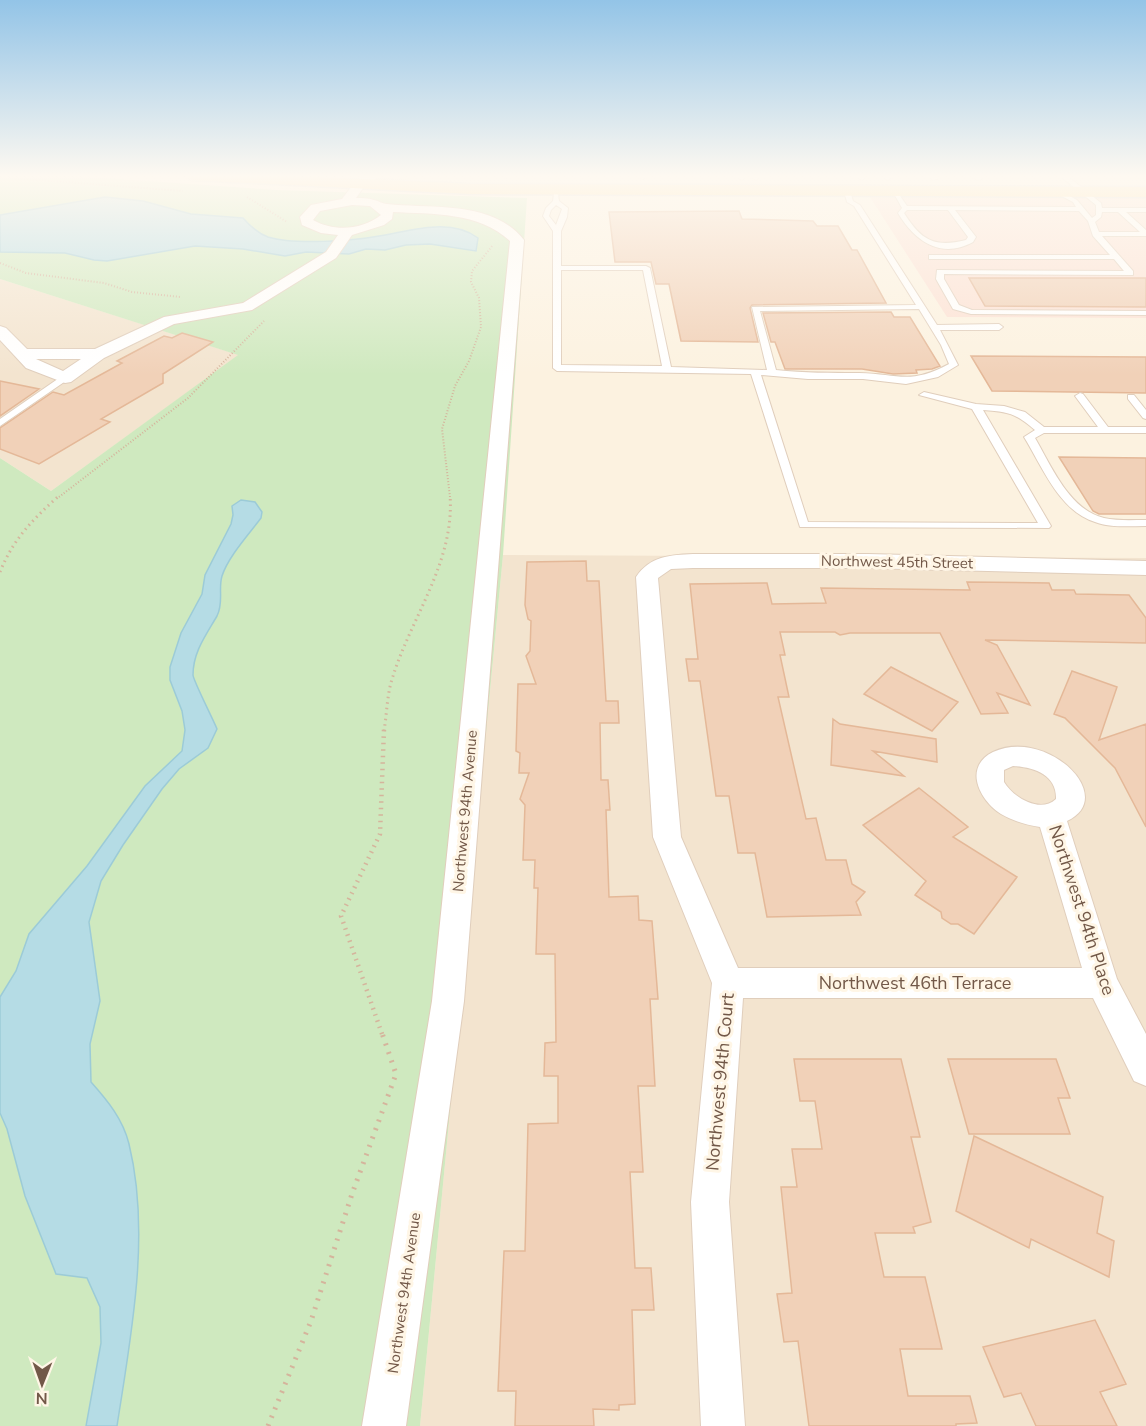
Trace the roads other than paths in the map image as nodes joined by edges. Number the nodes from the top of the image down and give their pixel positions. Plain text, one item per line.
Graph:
1 (341, 242) edge
2 (517, 242) edge
3 (556, 242) edge
4 (880, 242) edge
5 (969, 242) edge
6 (1103, 242) edge
7 (928, 243) joint
8 (932, 256) junction
9 (1117, 257) junction
10 (557, 268) junction
11 (940, 272) junction
12 (922, 308) junction
13 (1146, 313) edge
14 (999, 327) dead end
15 (934, 328) junction
16 (0, 331) edge
17 (21, 354) junction
18 (99, 354) junction
19 (667, 368) junction
20 (755, 371) junction
21 (772, 373) junction
22 (65, 378) junction
23 (924, 395) dead end
24 (1080, 396) dead end
25 (1131, 397) dead end
26 (976, 407) junction
27 (1146, 416) edge
28 (0, 423) edge
29 (1042, 430) junction
30 (1105, 430) junction
31 (1146, 430) edge
32 (1146, 524) edge
33 (1146, 568) edge
34 (651, 571) joint
35 (1051, 815) dead end
36 (728, 983) junction
37 (1102, 983) junction
38 (1146, 1069) edge
39 (384, 1426) edge
40 (723, 1426) edge

1 - 18 street
2 - 39 street, Northwest 94th Avenue
3 - 10 lane
4 - 12 lane
5 - 7 lane
6 - 9 lane
7 - 8 lane
8 - 9 lane
8 - 11 lane
9 - 11 lane
10 - 19 lane
10 - 19 lane
11 - 13 lane
12 - 15 lane
12 - 21 lane
14 - 15 lane
15 - 21 lane
16 - 17 street
17 - 18 street
17 - 22 street
18 - 22 street
19 - 20 lane
20 - 21 lane
20 - 26 lane
22 - 28 lane
23 - 26 lane
24 - 30 lane
25 - 27 lane
26 - 29 lane
29 - 30 lane
29 - 32 lane
30 - 31 lane
33 - 34 street, Northwest 45th Street
34 - 36 street, Northwest 94th Court
35 - 37 street, Northwest 94th Place
36 - 37 street, Northwest 46th Terrace
36 - 40 street, Northwest 94th Court
37 - 38 street, Northwest 94th Place

